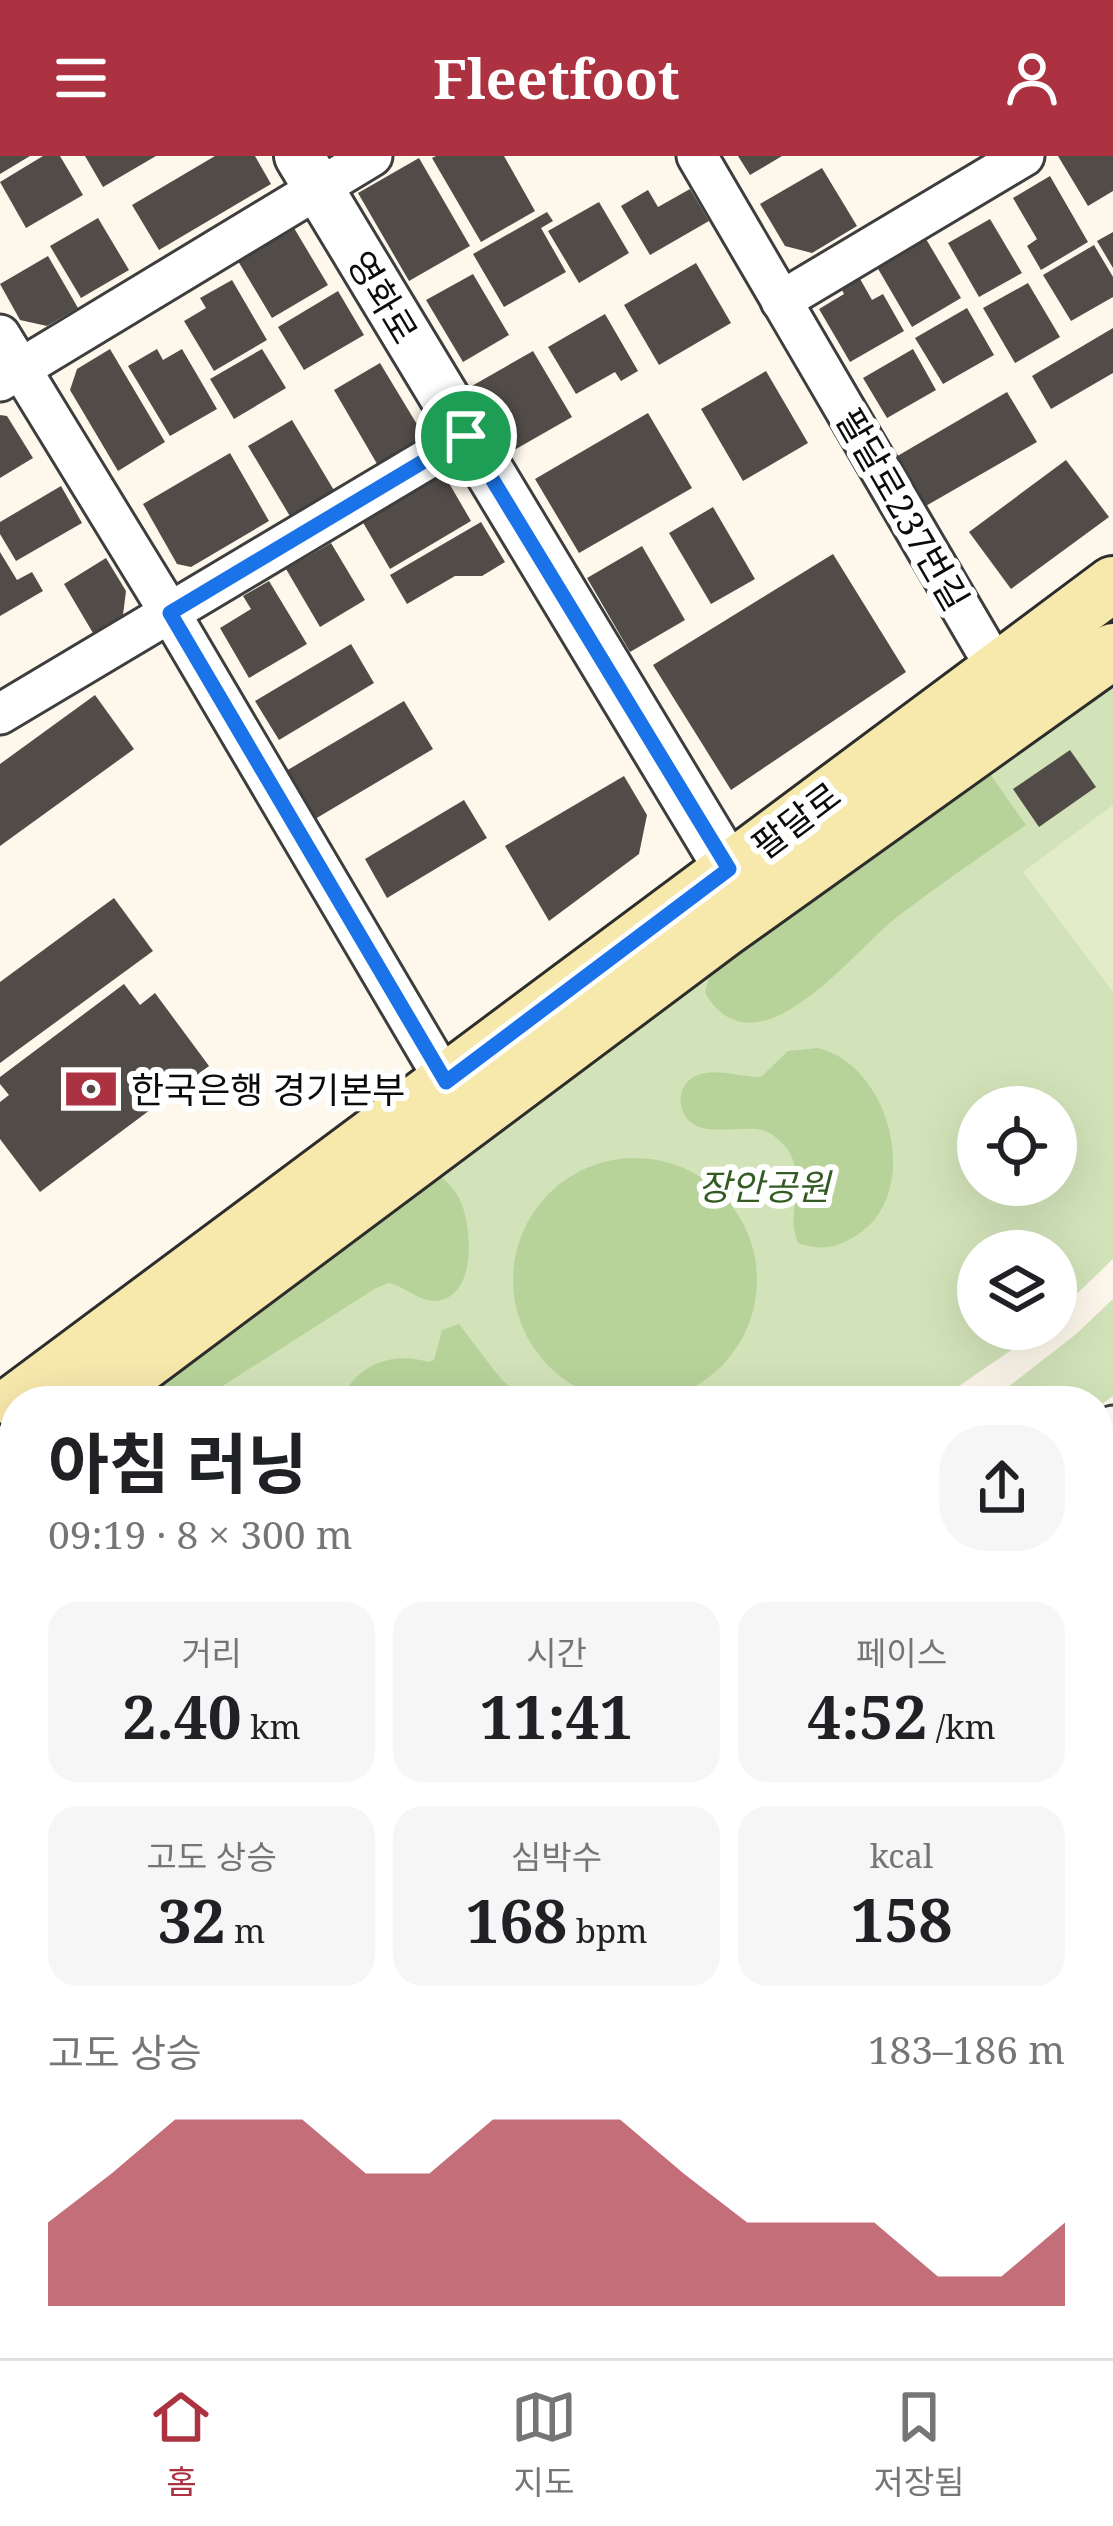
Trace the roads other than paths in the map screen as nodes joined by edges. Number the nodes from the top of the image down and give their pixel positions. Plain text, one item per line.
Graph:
1 (372, 156) edge
2 (697, 156) edge
3 (1024, 156) edge
4 (308, 172) edge
5 (781, 301) junction
6 (0, 335) edge
7 (10, 375) edge
8 (466, 436) junction
9 (1113, 584) edge
10 (170, 613) junction
11 (1113, 651) edge
12 (998, 670) junction
13 (0, 714) edge
14 (1025, 716) junction
15 (729, 869) junction
16 (446, 1082) junction
17 (38, 1386) edge
18 (113, 1386) edge

1 - 4 street
2 - 5 street, 팔달로237번길
3 - 5 street
4 - 7 street
4 - 8 street, 영화로
5 - 12 street, 팔달로237번길
6 - 7 street
7 - 10 street
8 - 10 street
8 - 15 street, 영화로
9 - 12 main road, 팔달로
10 - 13 street
10 - 16 street
11 - 14 main road, 팔달로
12 - 14 street, 팔달로237번길
12 - 15 main road, 팔달로
14 - 18 main road, 팔달로
15 - 16 main road, 팔달로
16 - 17 main road, 팔달로

